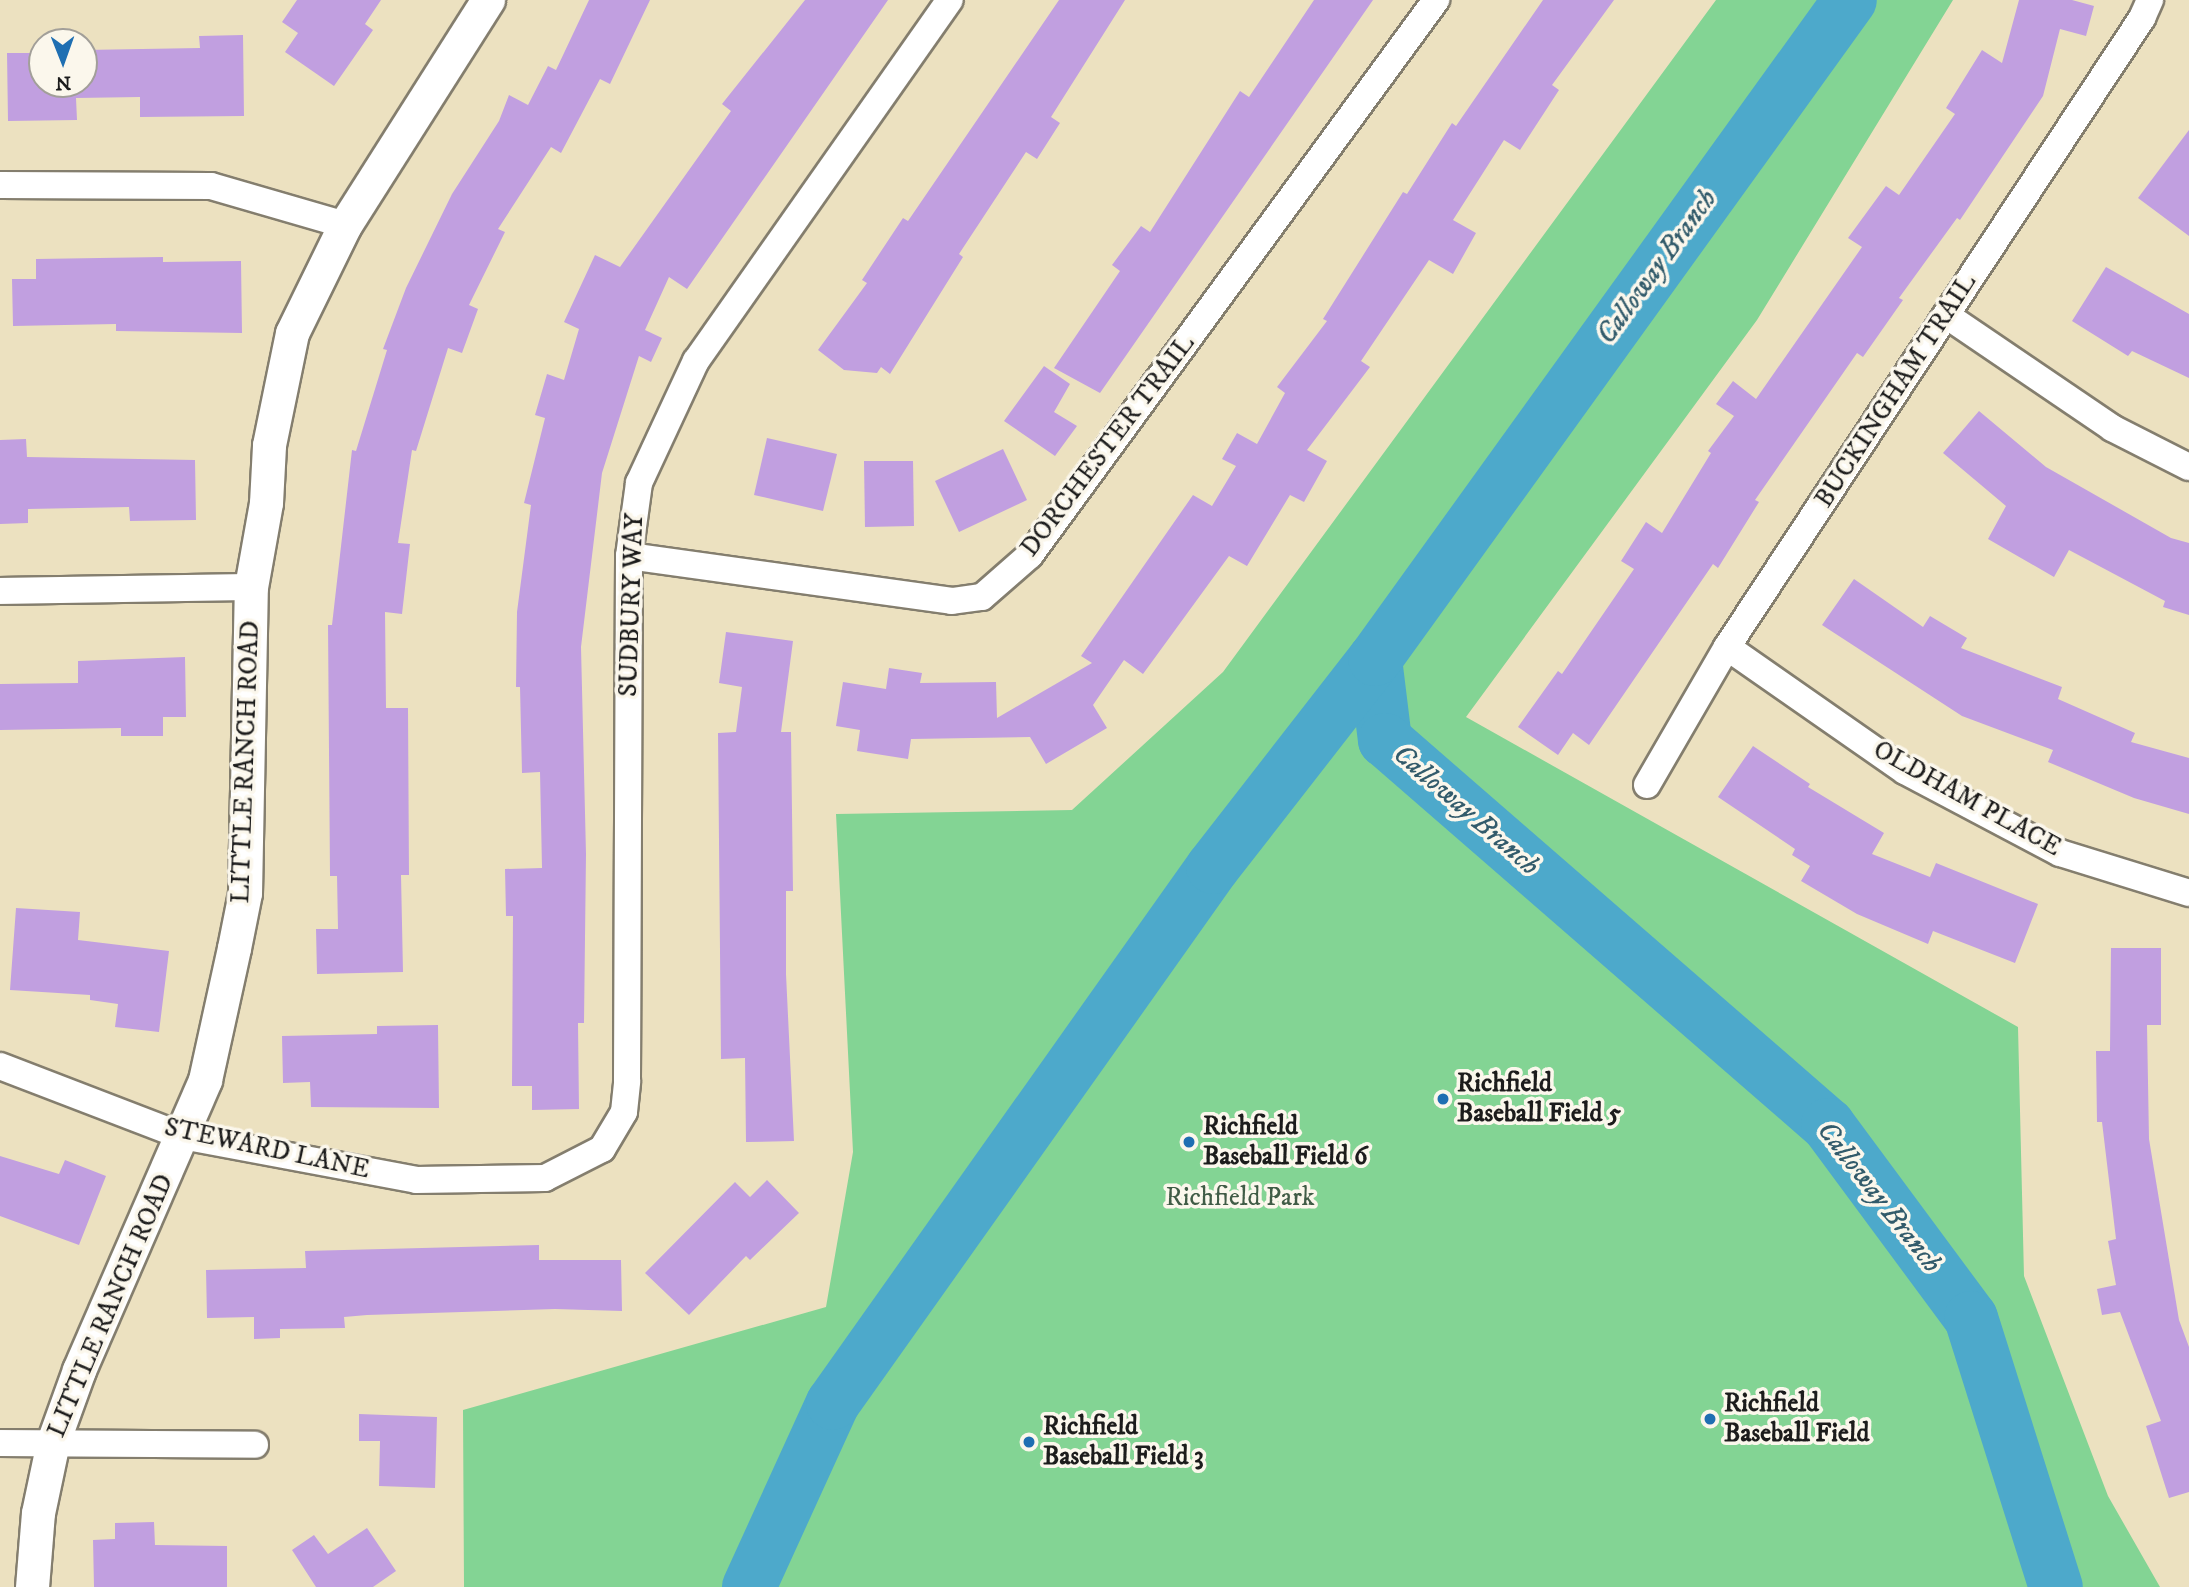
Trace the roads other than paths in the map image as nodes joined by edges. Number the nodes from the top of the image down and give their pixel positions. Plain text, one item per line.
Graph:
1 (488, 0) edge
2 (950, 0) edge
3 (1436, 0) edge
4 (2150, 0) edge
5 (0, 186) edge
6 (345, 225) junction
7 (1946, 315) junction
8 (2189, 467) edge
9 (629, 556) junction
10 (251, 587) junction
11 (0, 591) edge
12 (1727, 647) junction
13 (1647, 785) dead end
14 (2189, 893) edge
15 (0, 1066) edge
16 (182, 1136) junction
17 (545, 1178) joint
18 (53, 1442) junction
19 (0, 1443) edge
20 (255, 1444) dead end
21 (32, 1587) edge

1 - 6 street, LITTLE RANCH ROAD
2 - 9 street, SUDBURY WAY
3 - 9 street, DORCHESTER TRAIL
4 - 7 street, BUCKINGHAM TRAIL
5 - 6 street
6 - 10 street, LITTLE RANCH ROAD
7 - 8 street
7 - 12 street, BUCKINGHAM TRAIL
9 - 17 street, SUDBURY WAY
10 - 11 street
10 - 16 street, LITTLE RANCH ROAD
12 - 13 street, BUCKINGHAM TRAIL
12 - 14 street, OLDHAM PLACE
15 - 16 street, STEWARD LANE
16 - 17 street, STEWARD LANE
16 - 18 street, LITTLE RANCH ROAD
18 - 19 street
18 - 20 street
18 - 21 street, LITTLE RANCH ROAD

